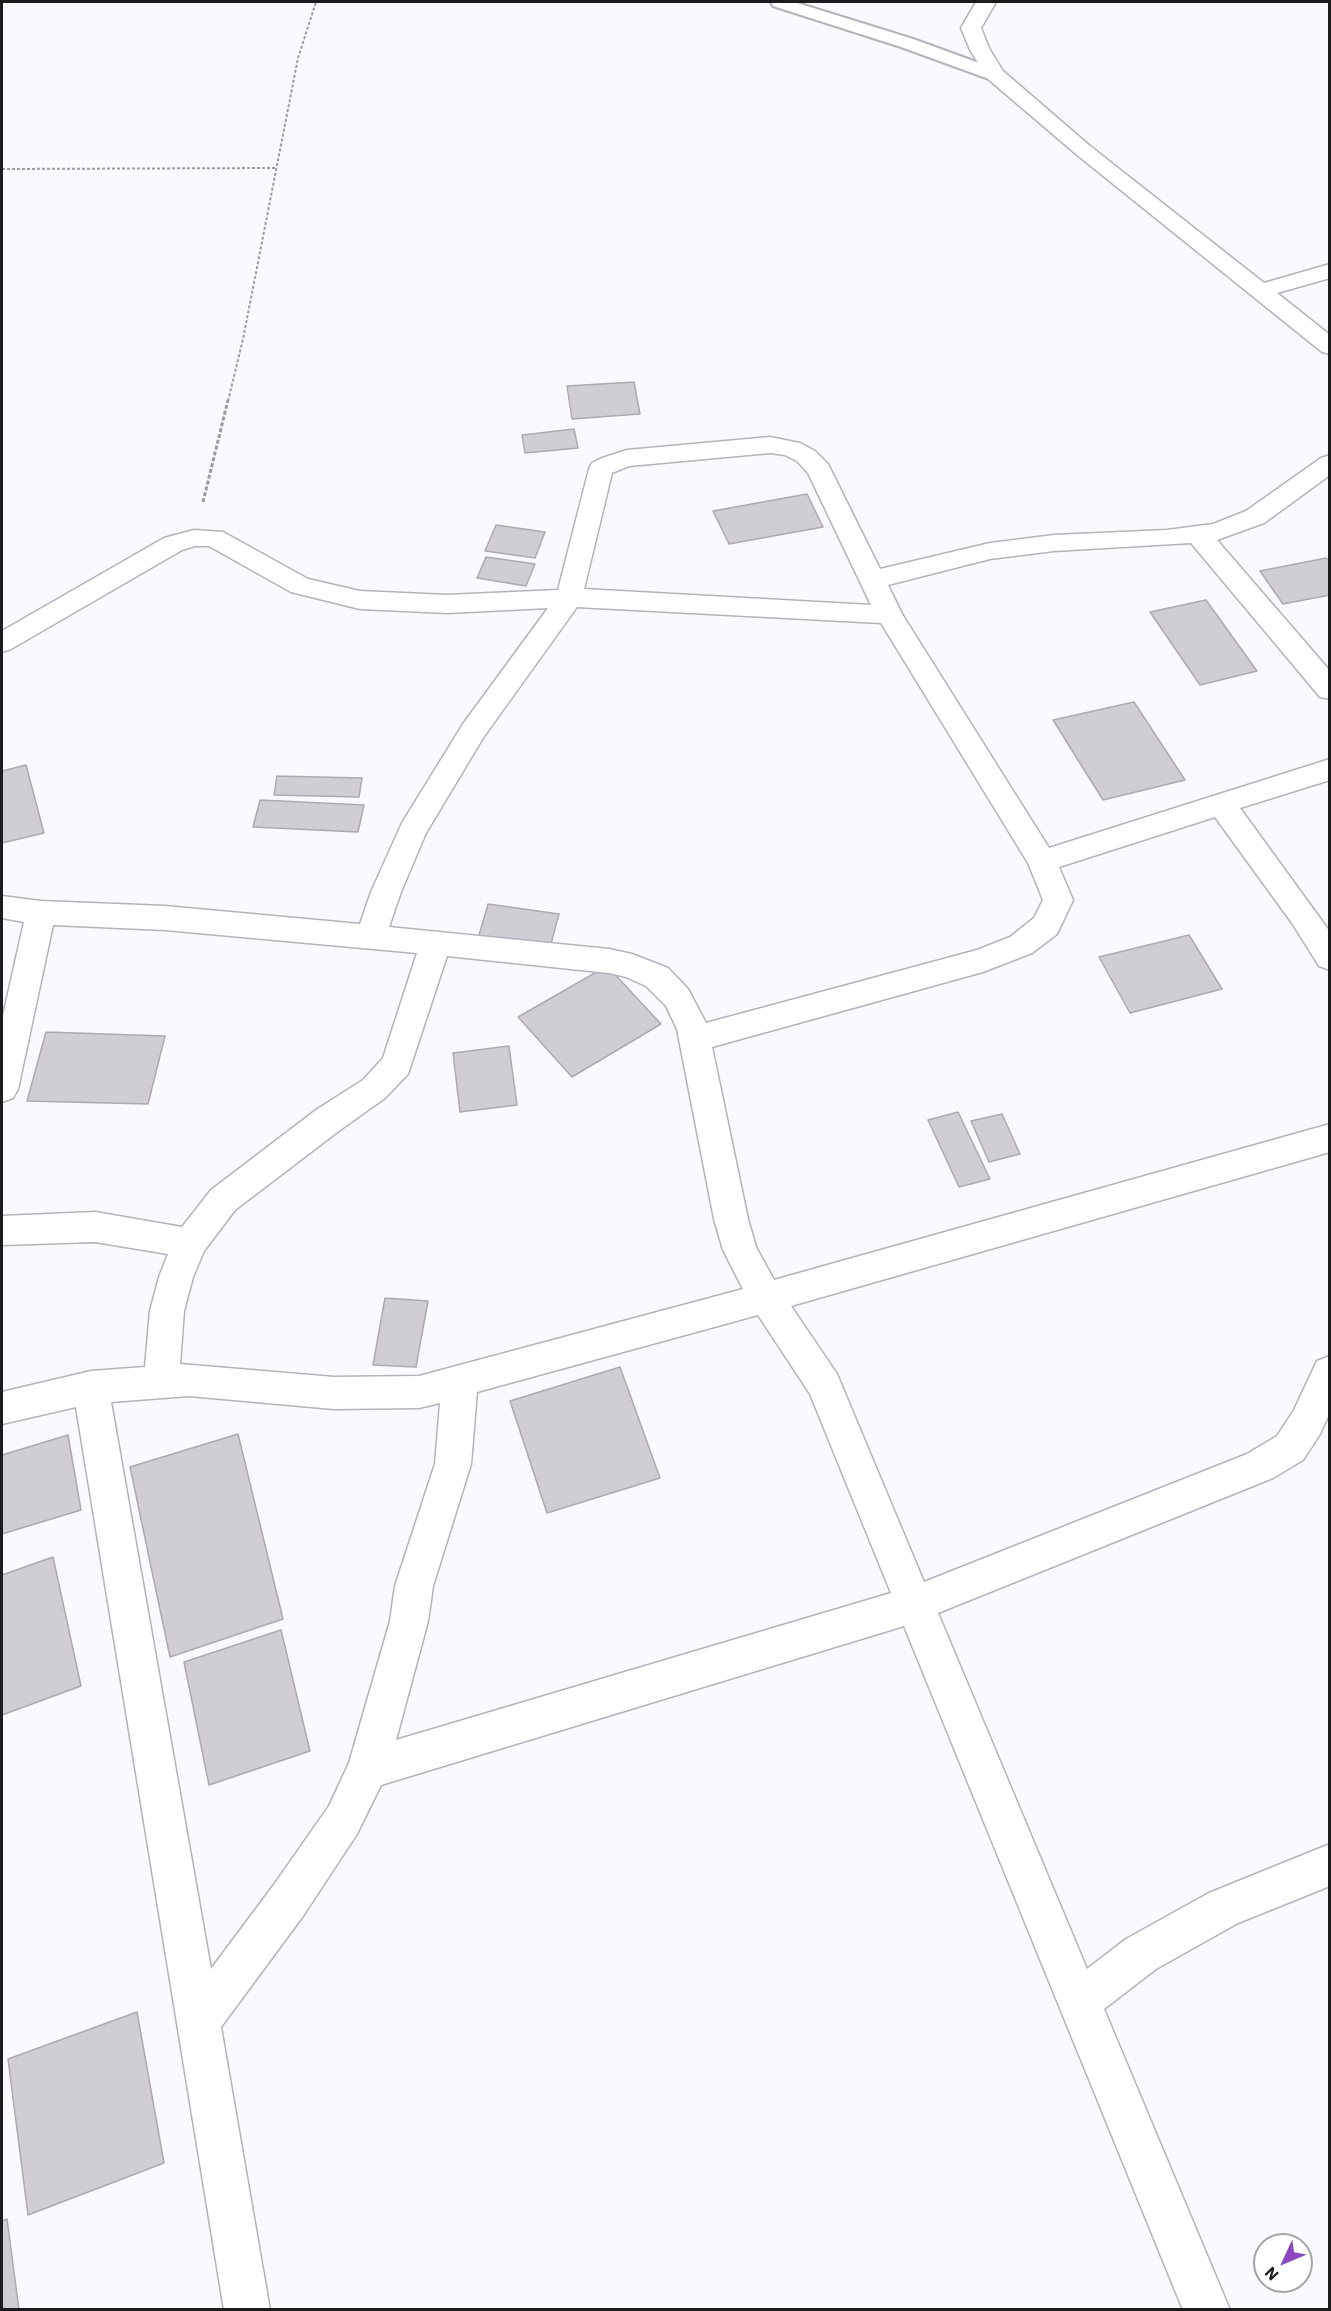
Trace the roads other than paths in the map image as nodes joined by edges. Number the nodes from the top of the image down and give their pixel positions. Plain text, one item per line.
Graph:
1 (779, 2) edge
2 (986, 2) edge
3 (995, 75) junction
4 (1329, 271) edge
5 (1261, 291) junction
6 (1329, 347) edge
7 (1329, 463) edge
8 (1197, 534) junction
9 (872, 580) junction
10 (569, 599) junction
11 (889, 615) junction
12 (2, 643) edge
13 (1329, 690) edge
14 (1329, 770) edge
15 (1221, 804) junction
16 (1042, 861) junction
17 (2, 907) edge
18 (41, 914) junction
19 (371, 937) junction
20 (436, 943) junction
21 (1329, 958) edge
22 (694, 1039) junction
23 (2, 1089) edge
24 (1329, 1138) edge
25 (2, 1230) edge
26 (190, 1243) junction
27 (766, 1298) junction
28 (1329, 1372) edge
29 (460, 1381) junction
30 (161, 1382) junction
31 (91, 1387) junction
32 (2, 1408) edge
33 (915, 1604) junction
34 (368, 1769) junction
35 (1329, 1865) edge
36 (1080, 2001) junction
37 (198, 2022) junction
38 (247, 2310) edge
39 (1207, 2310) edge

1 - 3 lane
2 - 3 street
3 - 5 street
4 - 5 street
5 - 6 street
7 - 8 street
8 - 9 street
8 - 13 street
9 - 10 street
9 - 11 street
10 - 11 street
10 - 12 street
10 - 19 street
11 - 16 street
14 - 15 street
15 - 16 street
15 - 21 street
16 - 22 street
17 - 18 street
18 - 19 street
18 - 23 street
19 - 20 street
20 - 22 street
20 - 26 street
22 - 27 street
24 - 27 street
25 - 26 street
26 - 30 street
27 - 29 street
27 - 33 street
28 - 33 street
29 - 30 street
29 - 34 street
30 - 31 street
31 - 32 street
31 - 37 street
33 - 34 street
33 - 36 street
34 - 37 street
35 - 36 street
36 - 39 street
37 - 38 street

